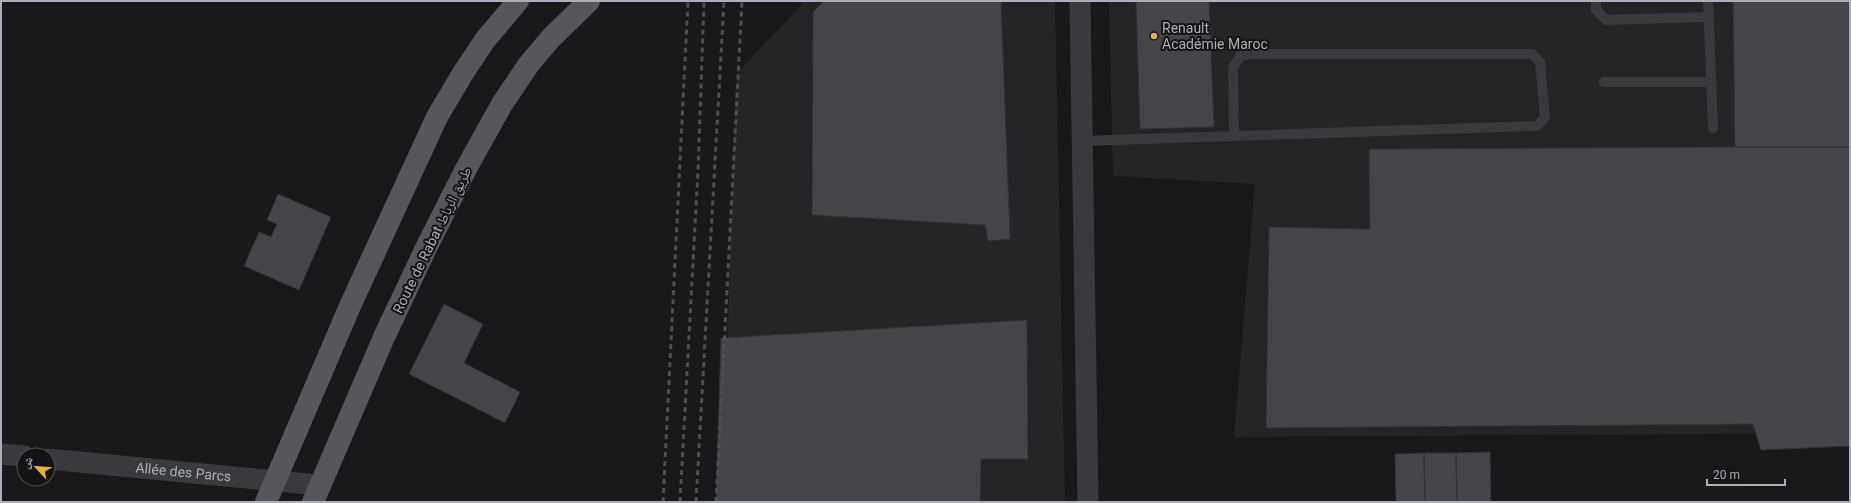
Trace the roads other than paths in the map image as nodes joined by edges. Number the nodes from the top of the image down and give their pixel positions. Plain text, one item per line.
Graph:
1 (518, 1) edge
2 (589, 1) edge
3 (1080, 1) edge
4 (1596, 1) edge
5 (1708, 1) edge
6 (1709, 17) junction
7 (1604, 82) dead end
8 (1711, 82) junction
9 (1713, 128) dead end
10 (1234, 136) junction
11 (1082, 141) junction
12 (1, 454) edge
13 (16, 455) edge
14 (56, 460) edge
15 (274, 481) junction
16 (316, 494) edge
17 (266, 502) edge
18 (1088, 502) edge

1 - 15 main road
2 - 16 main road, Route de Rabat طريق الرباط
3 - 11 street
4 - 6 lane
5 - 6 lane
6 - 8 lane
7 - 8 lane
8 - 9 lane
10 - 10 lane
10 - 11 lane
11 - 18 street
12 - 13 street
14 - 15 street, Allée des Parcs
15 - 16 street, Allée des Parcs
15 - 17 main road

